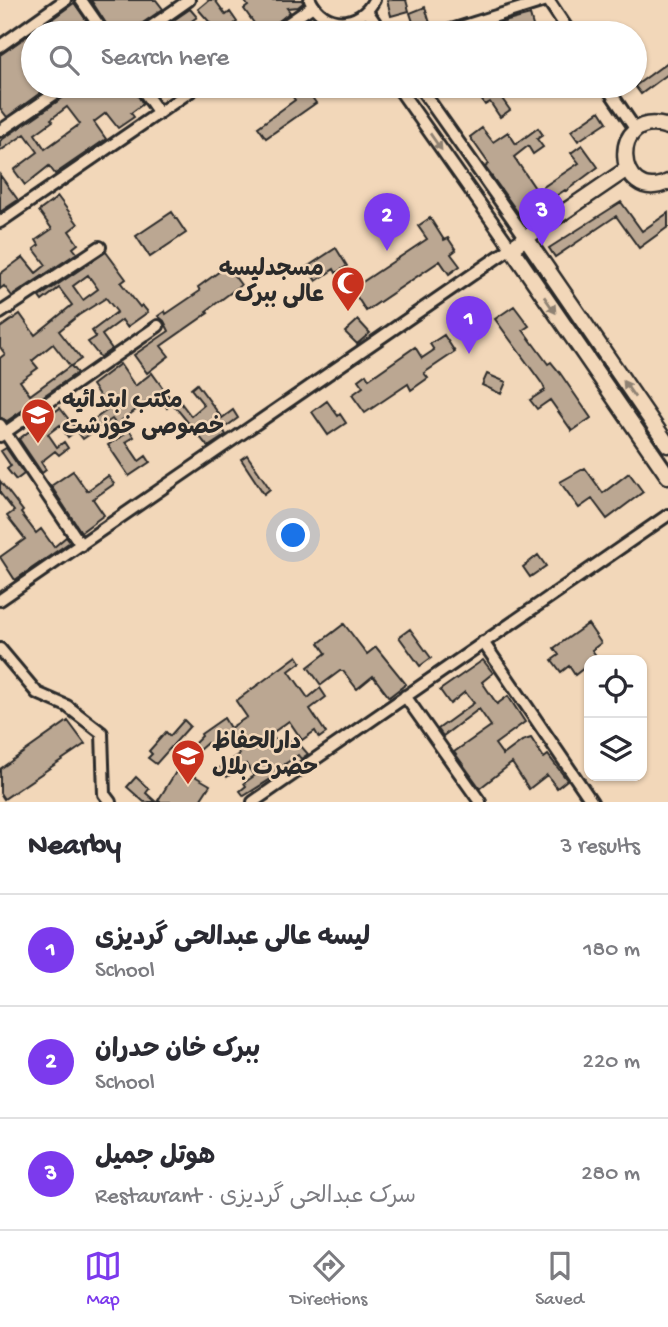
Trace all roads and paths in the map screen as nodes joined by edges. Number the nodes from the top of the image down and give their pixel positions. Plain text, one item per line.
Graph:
1 (65, 0) edge
2 (81, 0) edge
3 (189, 0) edge
4 (374, 0) edge
5 (547, 0) edge
6 (311, 3) edge
7 (367, 11) junction
8 (35, 21) edge
9 (96, 21) edge
10 (159, 21) edge
11 (289, 21) edge
12 (351, 21) joint
13 (374, 21) edge
14 (480, 21) edge
15 (562, 21) edge
16 (21, 31) edge
17 (0, 46) edge
18 (48, 98) edge
19 (148, 98) edge
20 (181, 98) edge
21 (405, 98) edge
22 (427, 98) edge
23 (614, 98) edge
24 (159, 113) junction
25 (668, 127) edge
26 (636, 130) junction
27 (0, 131) edge
28 (627, 169) junction
29 (668, 183) edge
30 (0, 222) edge
31 (526, 238) junction
32 (100, 247) dead end
33 (511, 248) junction
34 (0, 313) edge
35 (158, 326) dead end
36 (2, 432) edge
37 (668, 445) edge
38 (668, 476) edge
39 (668, 514) edge
40 (80, 545) junction
41 (0, 600) edge
42 (483, 642) junction
43 (0, 649) edge
44 (405, 696) junction
45 (110, 802) edge
46 (253, 802) edge
47 (480, 802) edge
48 (592, 802) edge

1 - 8 street
2 - 9 street
3 - 10 street
4 - 7 street
5 - 14 street
5 - 15 street
6 - 11 street
6 - 12 street
7 - 12 street
7 - 13 street
16 - 17 street
18 - 27 street
19 - 24 street
20 - 24 street
21 -> 33 street
22 - 31 street
23 - 26 street
24 - 30 street
25 - 26 main road
26 - 28 main road
28 - 29 main road
28 - 31 main road
31 - 33 main road
37 -> 31 main road
32 - 34 street
33 -> 38 main road
33 - 40 street
35 - 36 street
36 - 40 street
39 - 42 street
40 - 41 street
42 - 44 street
42 - 48 street
43 - 45 street
44 - 46 street
44 - 47 street

